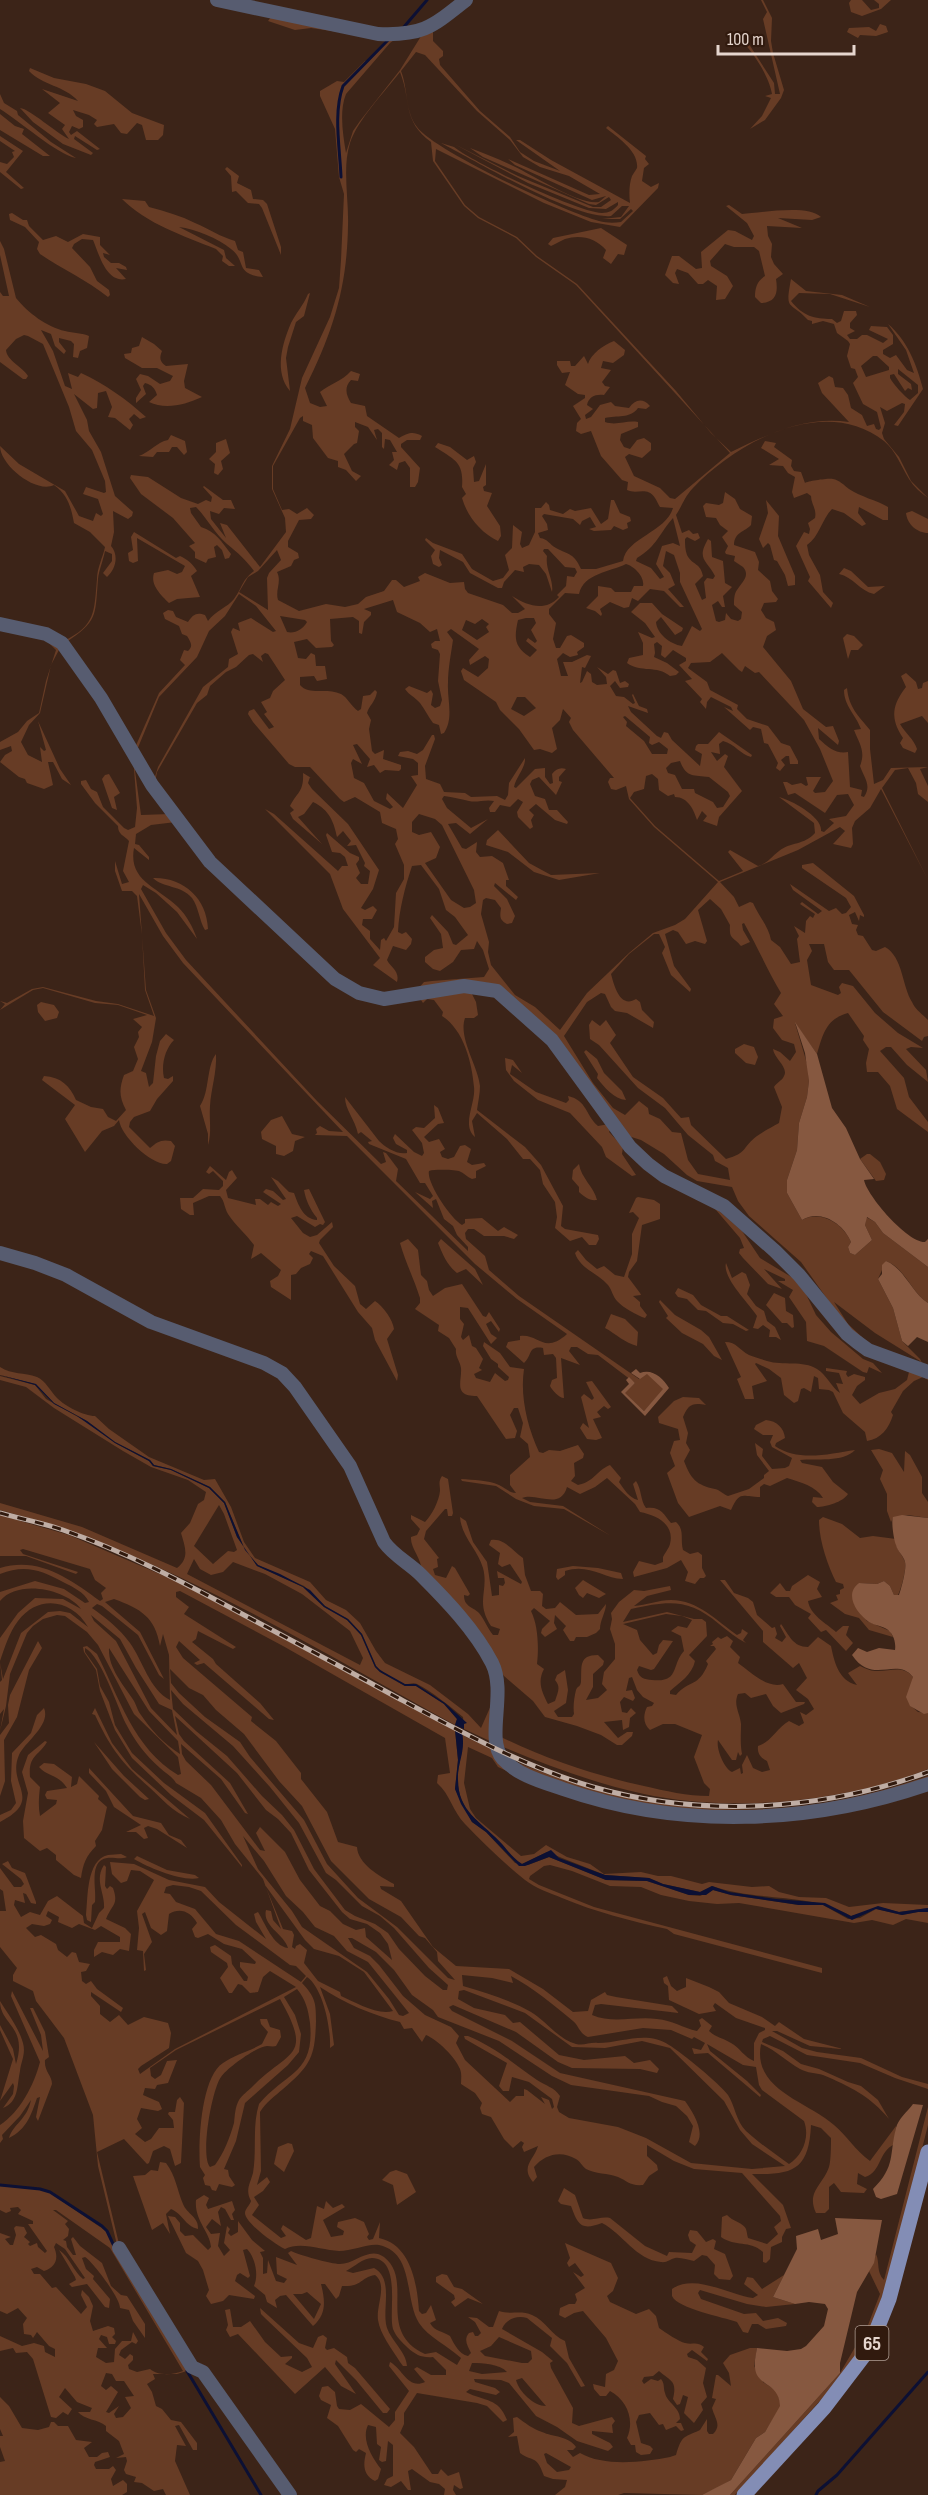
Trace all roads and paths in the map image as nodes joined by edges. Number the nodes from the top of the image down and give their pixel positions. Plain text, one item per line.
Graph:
1 (218, 0) edge
2 (466, 0) edge
3 (0, 624) edge
4 (0, 1253) edge
5 (928, 1372) edge
6 (928, 1784) edge
7 (928, 2152) edge
8 (119, 2248) dead end
9 (290, 2495) edge
10 (744, 2495) edge

1 - 2 street
3 - 5 street
4 - 6 street
7 - 10 main road, 65
8 - 9 street

